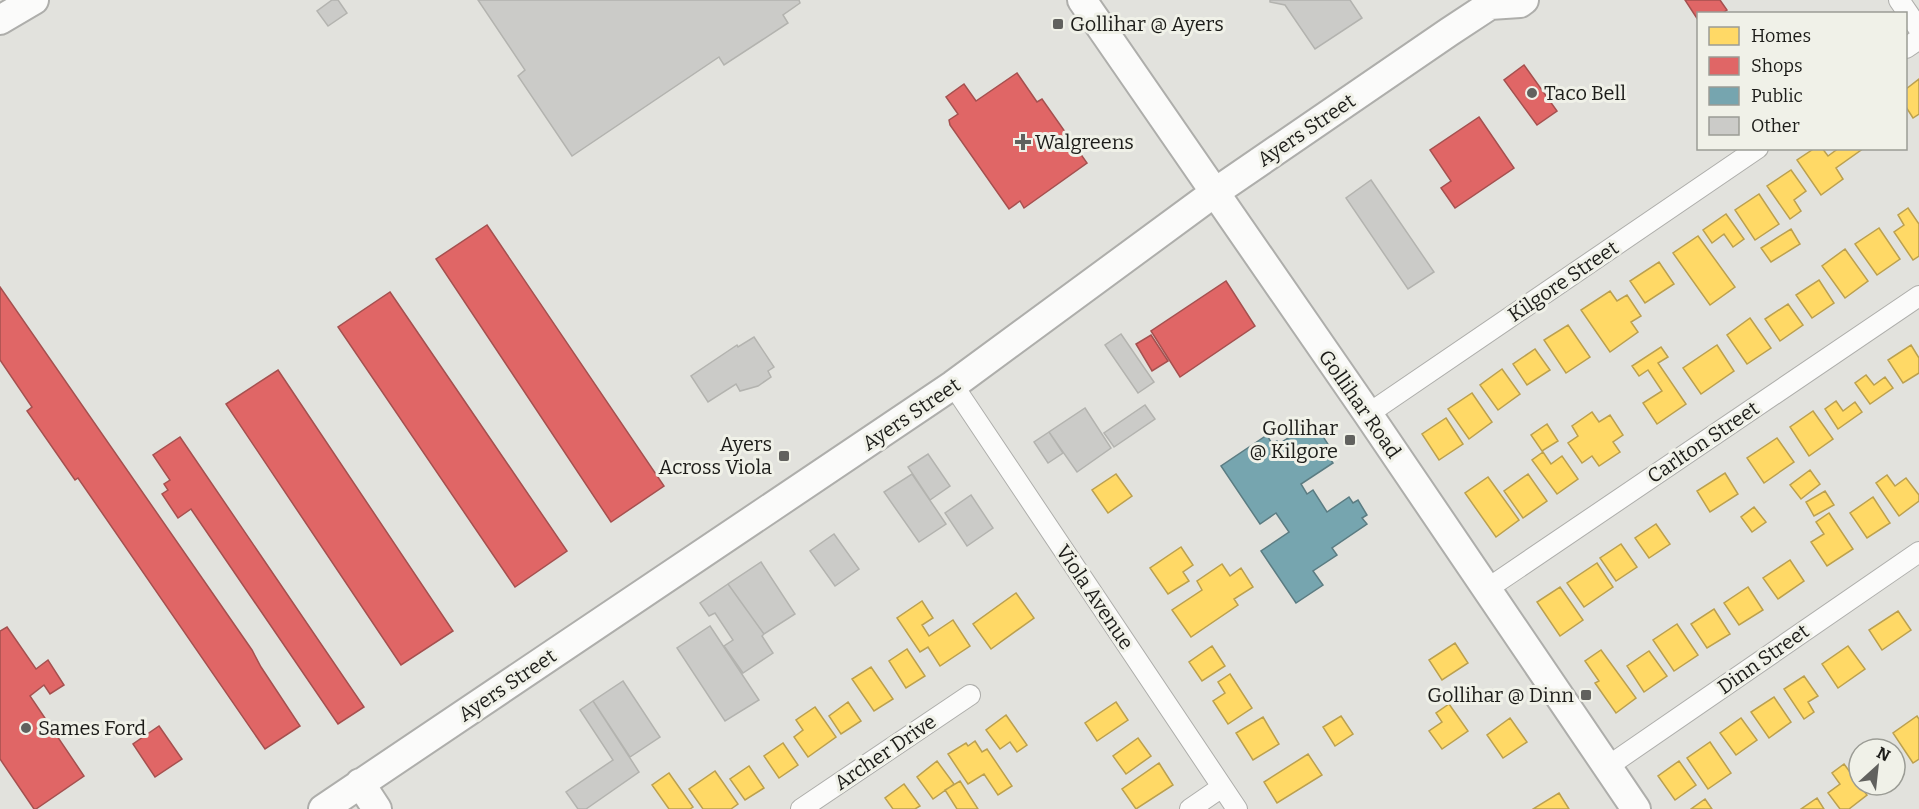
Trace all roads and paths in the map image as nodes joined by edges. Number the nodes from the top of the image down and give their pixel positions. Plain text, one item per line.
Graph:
1 (34, 0) edge
2 (1082, 0) edge
3 (1524, 0) edge
4 (1899, 0) edge
5 (1491, 3) edge
6 (0, 20) edge
7 (1919, 29) edge
8 (1755, 150) edge
9 (1214, 193) junction
10 (1919, 296) edge
11 (953, 386) junction
12 (1368, 414) junction
13 (1919, 552) edge
14 (1486, 589) junction
15 (970, 695) dead end
16 (1607, 767) junction
17 (360, 783) junction
18 (1222, 787) junction
19 (323, 809) edge
20 (377, 809) edge
21 (801, 809) edge
22 (1190, 809) edge
23 (1237, 809) edge
24 (1636, 809) edge

1 - 6 main road
2 - 9 main road, Gollihar Road
3 - 5 main road, Ayers Street
4 - 7 street
5 - 9 main road, Ayers Street
8 - 12 street, Kilgore Street
9 - 11 main road, Ayers Street
9 - 12 main road, Gollihar Road
10 - 14 street, Carlton Street
11 - 17 main road, Ayers Street
11 - 18 street, Viola Avenue
12 - 14 main road, Gollihar Road
13 - 16 street, Dinn Street
14 - 16 main road, Gollihar Road
15 - 21 street, Archer Drive
16 - 24 main road, Gollihar Road
17 - 19 main road, Ayers Street
17 - 20 main road
18 - 22 street
18 - 23 street, Viola Avenue

